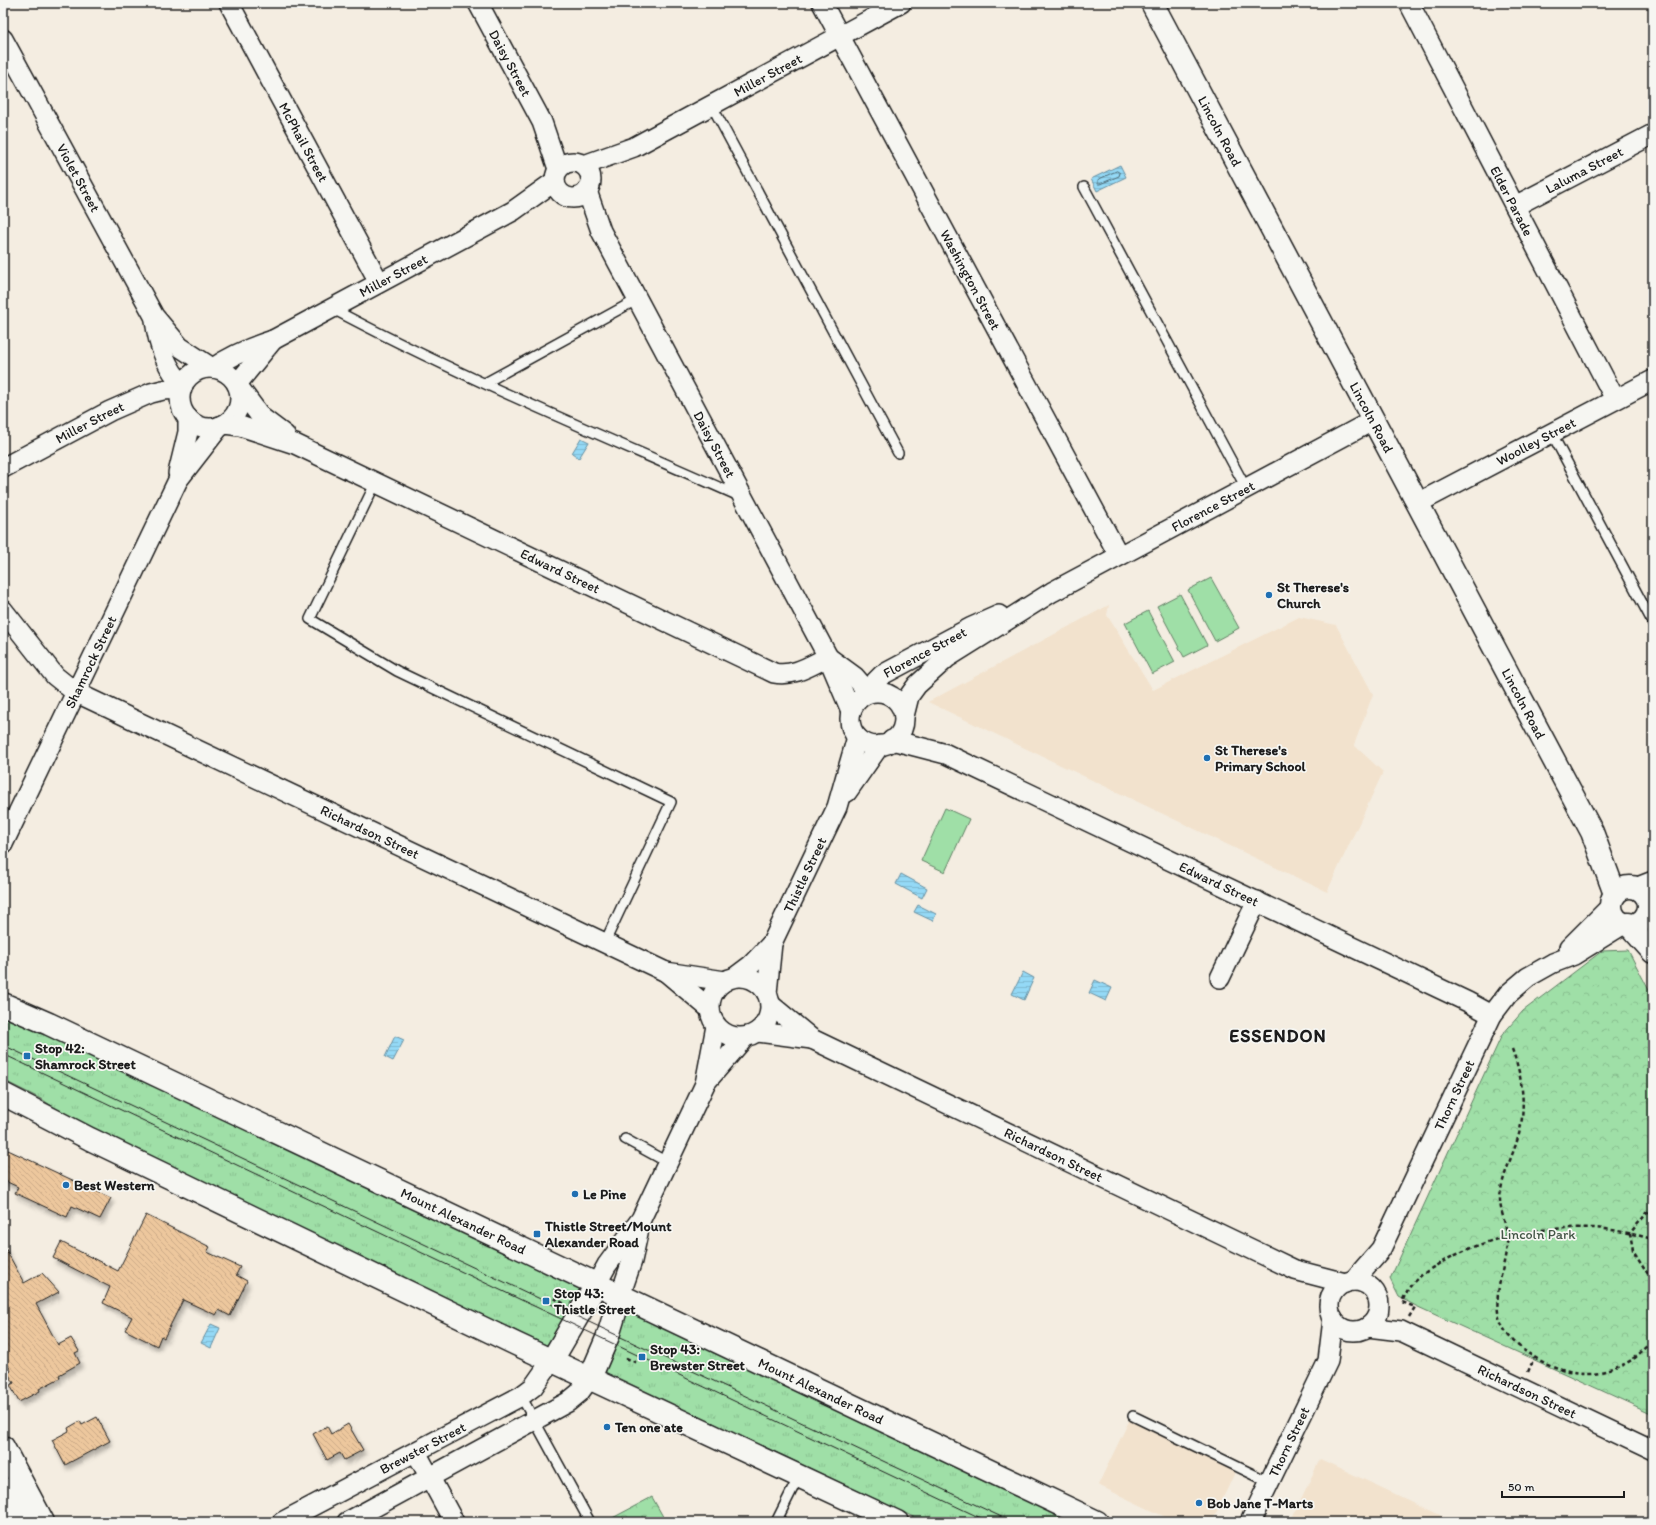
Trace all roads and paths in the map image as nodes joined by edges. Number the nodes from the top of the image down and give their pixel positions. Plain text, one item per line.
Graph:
1 (228, 3) edge
2 (478, 3) edge
3 (822, 3) edge
4 (902, 3) edge
5 (1152, 3) edge
6 (1415, 5) edge
7 (840, 36) junction
8 (3, 39) edge
9 (712, 106) junction
10 (1653, 134) edge
11 (573, 180) junction
12 (1084, 187) dead end
13 (1514, 206) junction
14 (379, 282) junction
15 (638, 299) junction
16 (331, 308) junction
17 (154, 316) junction
18 (273, 340) junction
19 (212, 368) junction
20 (1653, 380) edge
21 (485, 383) junction
22 (237, 385) junction
23 (182, 387) junction
24 (1615, 399) junction
25 (188, 418) junction
26 (1374, 420) junction
27 (222, 425) junction
28 (1551, 432) junction
29 (295, 444) junction
30 (898, 453) dead end
31 (3, 468) edge
32 (178, 480) junction
33 (376, 482) junction
34 (1246, 488) junction
35 (746, 500) junction
36 (1418, 502) junction
37 (1119, 556) junction
38 (1052, 592) junction
39 (3, 610) edge
40 (1653, 623) edge
41 (828, 657) junction
42 (75, 692) junction
43 (870, 693) junction
44 (851, 710) junction
45 (904, 719) junction
46 (857, 737) junction
47 (886, 743) junction
48 (946, 754) junction
49 (837, 807) junction
50 (3, 844) edge
51 (1257, 901) junction
52 (1636, 904) edge
53 (605, 942) junction
54 (772, 943) junction
55 (1653, 952) edge
56 (666, 972) junction
57 (1220, 978) dead end
58 (730, 979) junction
59 (769, 999) junction
60 (3, 1004) edge
61 (1492, 1015) junction
62 (713, 1017) junction
63 (751, 1035) junction
64 (812, 1039) junction
65 (1512, 1049) dead end
66 (705, 1084) junction
67 (3, 1094) edge
68 (625, 1139) dead end
69 (667, 1162) junction
70 (1653, 1206) edge
71 (641, 1219) junction
72 (1630, 1233) junction
73 (1507, 1236) junction
74 (1653, 1239) edge
75 (1381, 1249) junction
76 (1295, 1270) junction
77 (1349, 1282) junction
78 (1653, 1282) edge
79 (596, 1285) junction
80 (620, 1296) junction
81 (554, 1298) dead end
82 (1377, 1299) junction
83 (1330, 1301) junction
84 (567, 1305) dead end
85 (1333, 1320) junction
86 (1363, 1329) junction
87 (1401, 1331) junction
88 (1653, 1341) edge
89 (626, 1358) dead end
90 (552, 1360) junction
91 (1328, 1361) junction
92 (637, 1363) dead end
93 (590, 1378) junction
94 (521, 1396) junction
95 (1133, 1416) dead end
96 (536, 1420) junction
97 (3, 1448) edge
98 (1653, 1450) edge
99 (416, 1452) junction
100 (799, 1476) junction
101 (430, 1478) junction
102 (1269, 1482) junction
103 (3, 1489) edge
104 (20, 1522) edge
105 (43, 1522) edge
106 (282, 1522) edge
107 (348, 1522) edge
108 (454, 1522) edge
109 (590, 1522) edge
110 (776, 1522) edge
111 (898, 1522) edge
112 (1097, 1522) edge
113 (1250, 1522) edge

1 - 14 street, McPhail Street
2 - 11 street, Daisy Street
3 - 7 street, Washington Street
4 - 7 street, Miller Street
5 - 26 main road, Lincoln Road
6 - 13 street, Elder Parade
7 - 9 street, Miller Street
7 - 37 street, Washington Street
8 - 17 street, Violet Street
9 - 11 street, Miller Street
9 - 30 lane
10 - 13 street, Laluma Street
11 - 14 street, Miller Street
11 - 15 street, Daisy Street
12 - 34 lane
13 - 24 street, Elder Parade
14 - 16 street, Miller Street
15 - 21 lane
15 - 35 street, Daisy Street
16 - 18 street, Miller Street
16 - 21 lane
17 - 19 street, Violet Street
17 - 23 street, Violet Street
18 - 19 street, Miller Street
18 - 22 street, Miller Street
19 - 22 street
19 - 23 street
20 - 24 street, Woolley Street
21 - 35 lane
22 - 27 street
22 - 29 street, Edward Street
23 - 25 street
23 - 31 street, Miller Street
24 - 28 street, Woolley Street
25 - 27 street
25 - 32 street, Shamrock Street
26 - 34 street, Florence Street
26 - 36 main road, Lincoln Road
27 - 29 street, Edward Street
27 - 32 street, Shamrock Street
28 - 36 street, Woolley Street
28 - 40 lane
29 - 33 street, Edward Street
32 - 42 street, Shamrock Street
33 - 41 street, Edward Street
33 - 53 lane
34 - 37 street, Florence Street
35 - 41 street, Daisy Street
36 - 52 main road, Lincoln Road
37 - 38 street, Florence Street
38 - 43 street, Florence Street
38 - 45 street, Florence Street
39 - 42 street, Richardson Street
41 - 43 street, Daisy Street
41 - 44 street, Daisy Street
42 - 50 street, Shamrock Street
42 - 53 street, Richardson Street
43 - 44 street
43 - 45 street
44 - 46 street
45 - 47 street
45 - 48 street, Edward Street
46 - 47 street
46 - 49 street, Thistle Street
47 - 48 street, Edward Street
47 - 49 street, Thistle Street
48 - 51 street, Edward Street
49 - 54 street, Thistle Street
51 - 57 street
51 - 61 street, Edward Street
52 - 55 main road, Lincoln Road
52 - 61 street, Thorn Street
53 - 56 street, Richardson Street
54 - 58 street, Thistle Street
54 - 59 street, Thistle Street
56 - 58 street, Richardson Street
56 - 62 street, Richardson Street
58 - 59 street
58 - 62 street
59 - 63 street
59 - 64 street, Richardson Street
60 - 79 main road, Mount Alexander Road
61 - 75 street, Thorn Street
62 - 63 street
62 - 66 street
63 - 64 street, Richardson Street
63 - 66 street
64 - 76 street, Richardson Street
65 - 73 path
66 - 69 street
67 - 90 main road
68 - 69 lane
69 - 71 street
70 - 72 path
71 - 79 street
71 - 80 street
72 - 73 path
72 - 74 path
72 - 78 path
73 - 87 path
73 - 88 path
75 - 77 street, Thorn Street
75 - 82 street, Thorn Street
76 - 77 street, Richardson Street
76 - 83 street, Richardson Street
77 - 82 street
77 - 83 street
79 - 80 main road, Mount Alexander Road
79 - 90 main road
80 - 93 main road
80 - 112 main road, Mount Alexander Road
81 - 84 path
82 - 86 street
82 - 87 street, Richardson Street
83 - 85 street
85 - 86 street
85 - 91 street, Thorn Street
86 - 87 street, Richardson Street
86 - 91 street, Thorn Street
87 - 98 street, Richardson Street
89 - 92 path
90 - 93 main road
90 - 94 street, Brewster Street
91 - 102 street, Thorn Street
93 - 96 street, Brewster Street
93 - 100 main road
94 - 96 lane
94 - 99 street, Brewster Street
95 - 102 lane
96 - 101 street, Brewster Street
96 - 109 lane
97 - 105 main road
99 - 101 street
99 - 106 street, Brewster Street
100 - 110 lane
100 - 111 main road
101 - 107 street, Brewster Street
101 - 108 street
102 - 113 street, Thorn Street
103 - 104 main road

